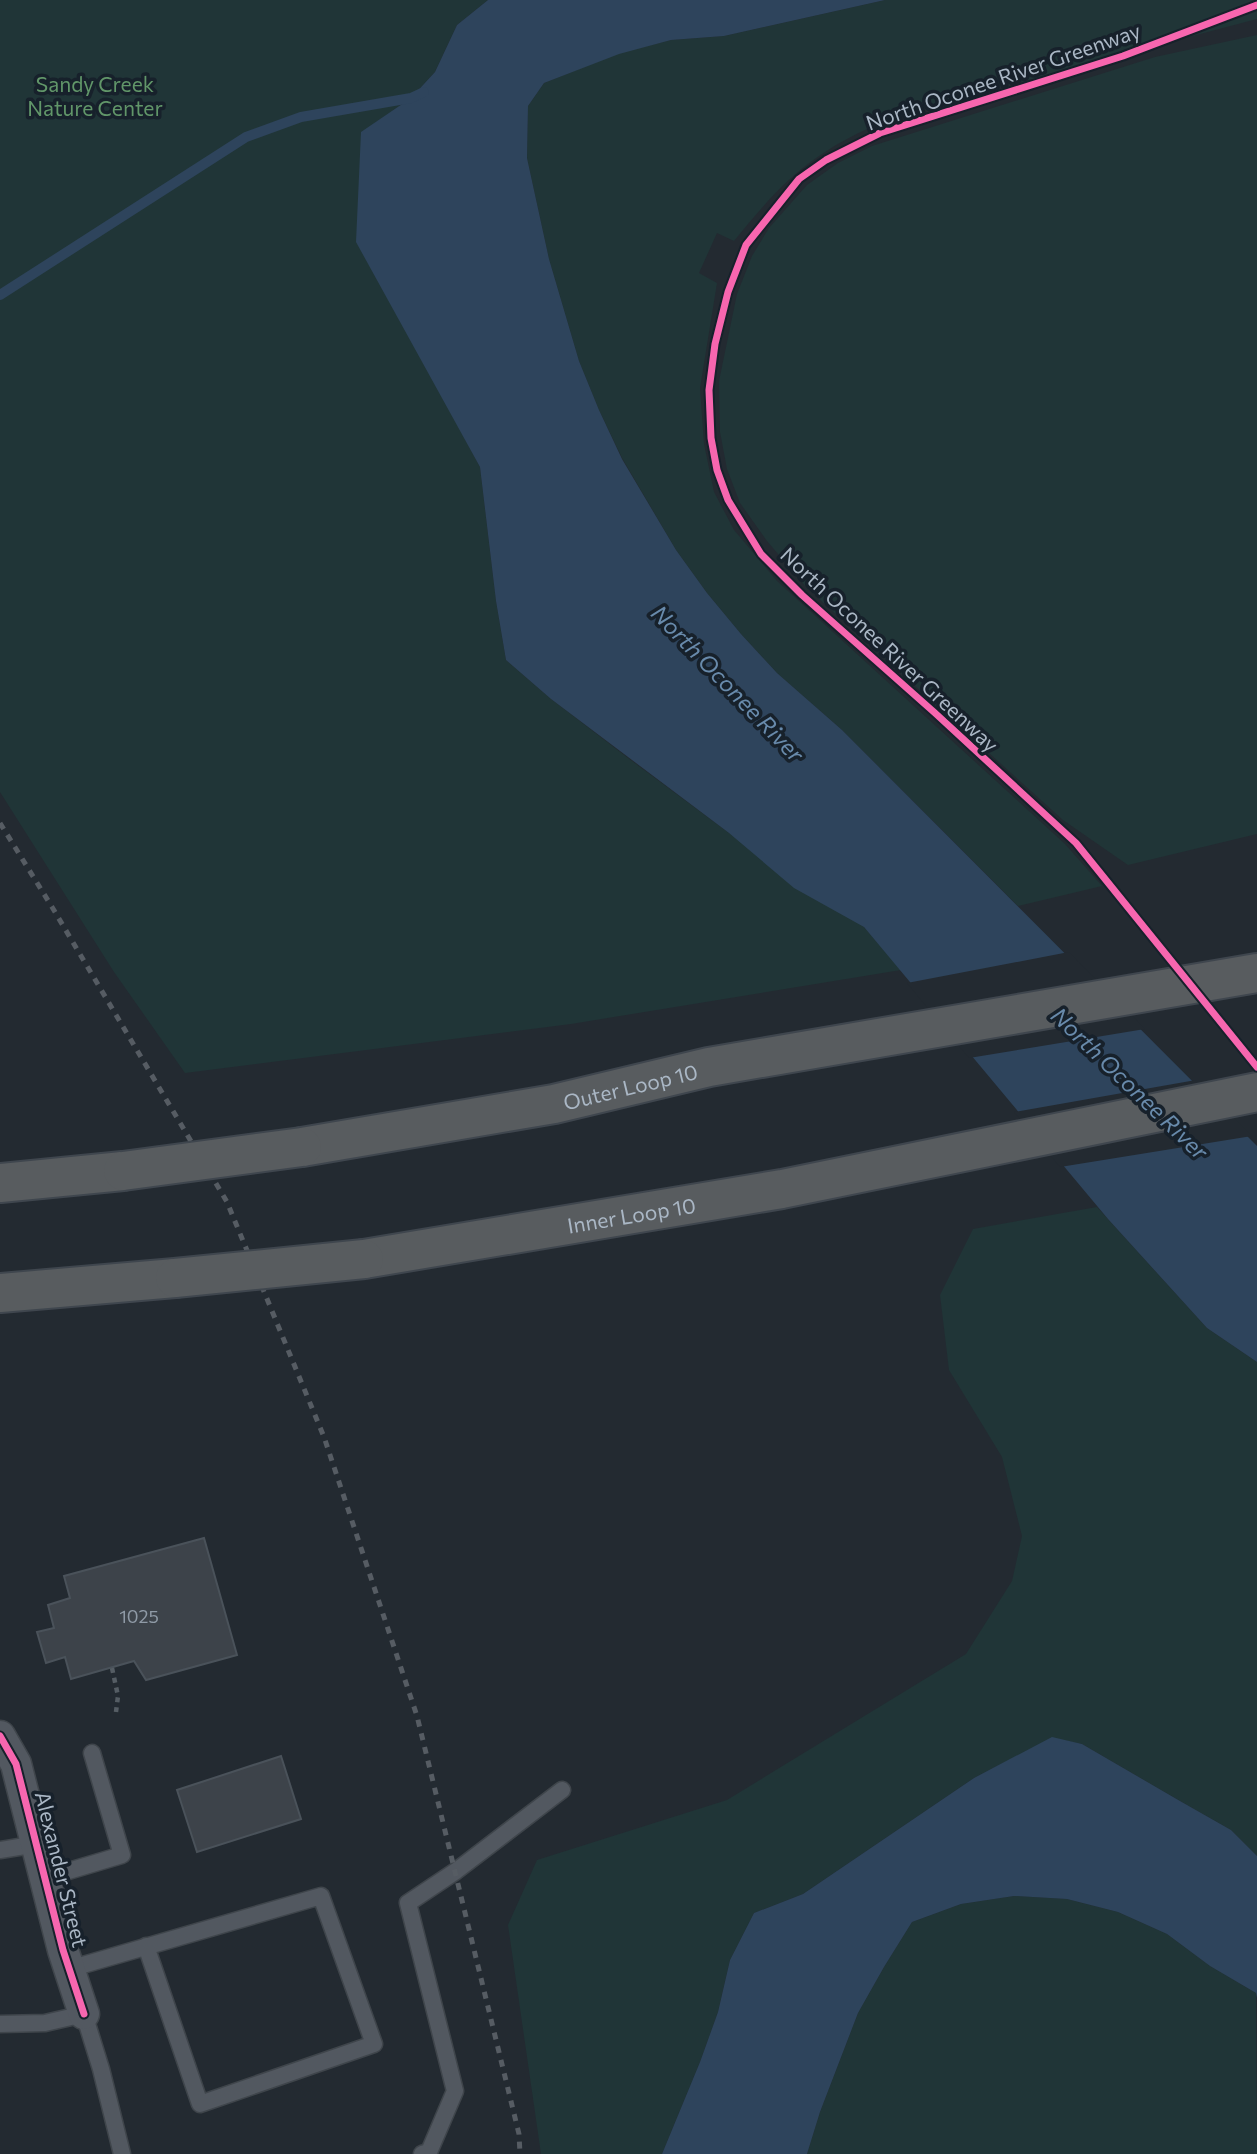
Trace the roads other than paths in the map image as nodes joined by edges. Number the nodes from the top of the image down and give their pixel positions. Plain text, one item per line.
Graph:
1 (1257, 972) edge
2 (1257, 1092) edge
3 (0, 1183) edge
4 (0, 1293) edge
5 (0, 1735) edge
6 (92, 1753) dead end
7 (562, 1790) dead end
8 (37, 1844) junction
9 (0, 1850) edge
10 (46, 1878) junction
11 (146, 1946) junction
12 (69, 1969) junction
13 (84, 2014) junction
14 (0, 2024) edge
15 (122, 2154) edge
16 (422, 2154) edge

1 - 3 highway, Outer Loop 10, bridge
2 - 4 highway, Inner Loop 10, bridge
5 - 8 street, Alexander Street
6 - 10 lane
7 - 16 lane
8 - 9 lane
8 - 10 street, Alexander Street
10 - 12 street, Alexander Street
11 - 11 lane
11 - 12 lane
12 - 13 street, Alexander Street
13 - 14 lane
13 - 15 lane, Alexander Street

